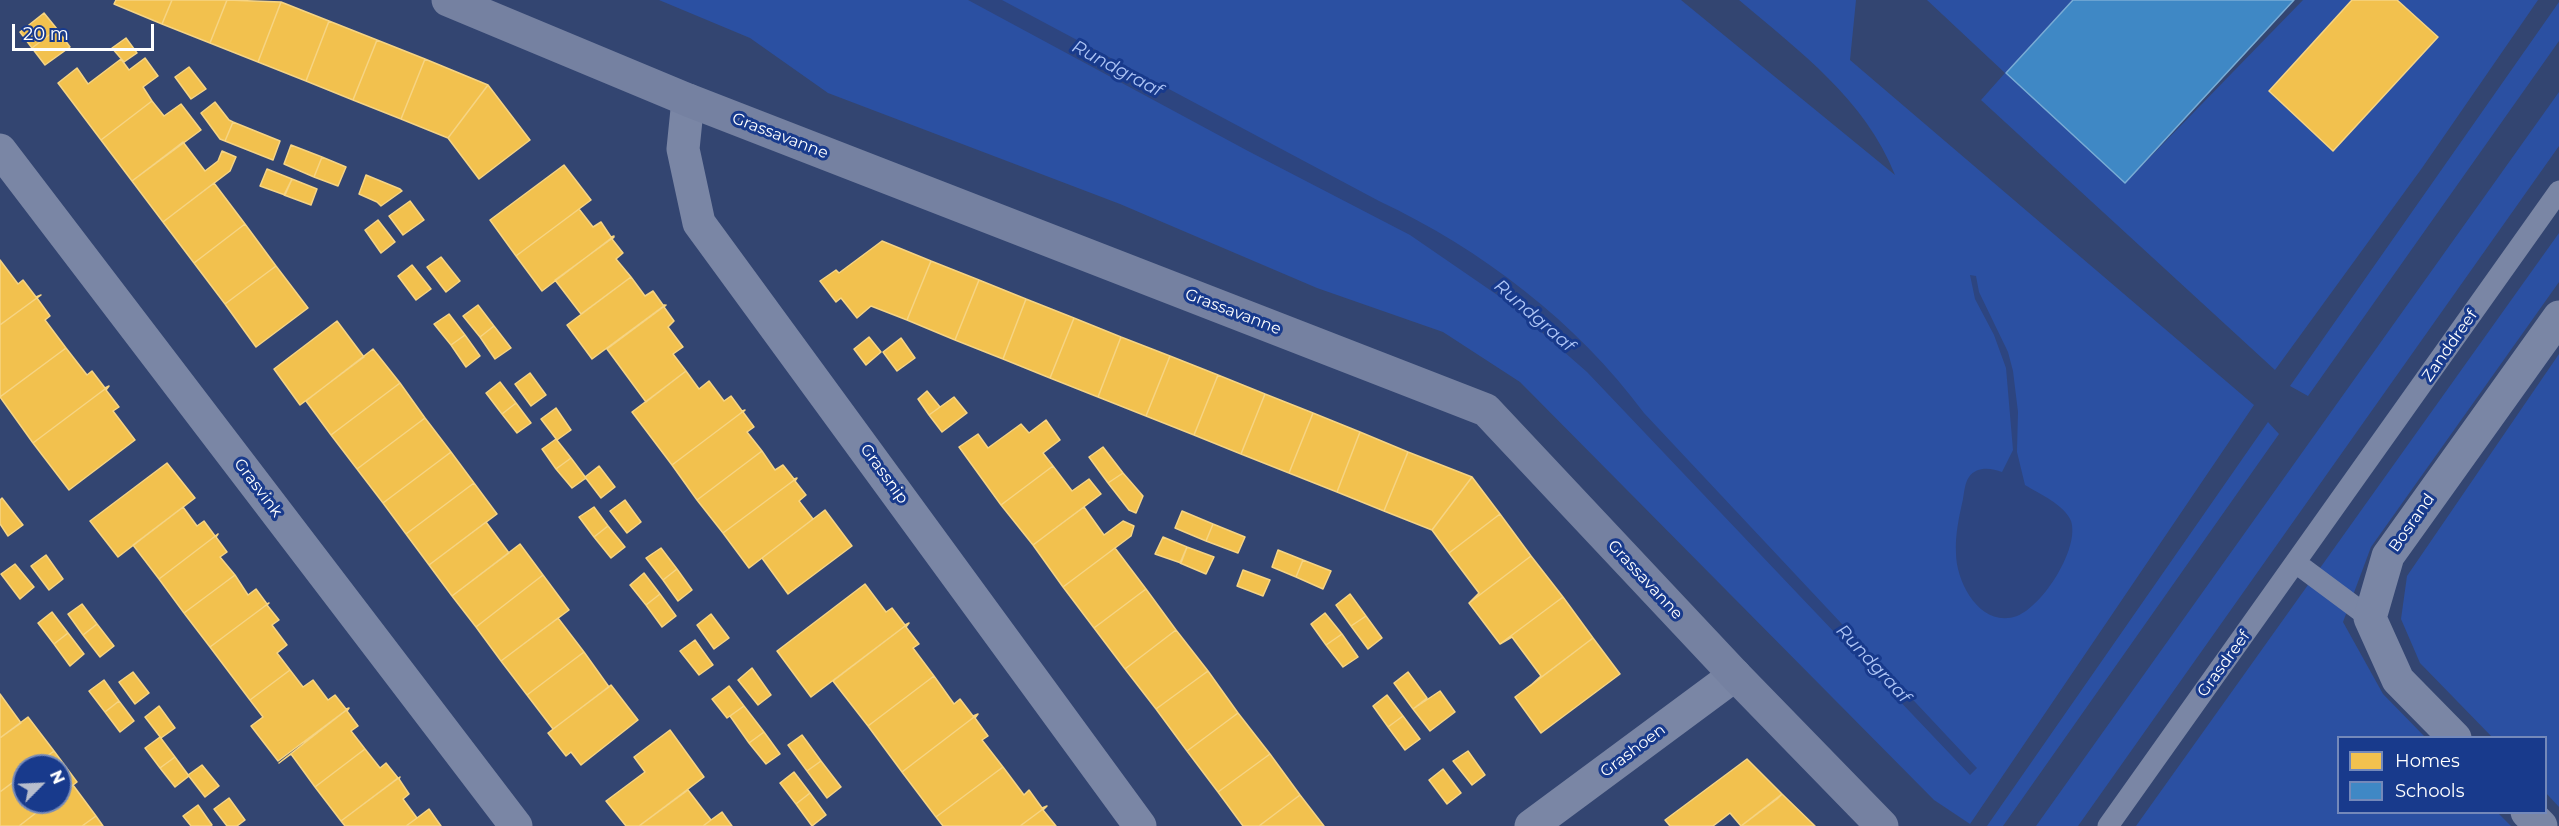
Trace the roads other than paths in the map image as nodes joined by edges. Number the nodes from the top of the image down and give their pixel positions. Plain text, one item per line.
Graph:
1 (448, 0) edge
2 (688, 100) junction
3 (0, 150) edge
4 (2559, 191) edge
5 (2559, 317) edge
6 (2341, 502) joint
7 (2296, 563) junction
8 (2370, 618) junction
9 (1735, 675) junction
10 (2453, 736) edge
11 (2528, 814) edge
12 (516, 826) edge
13 (1140, 826) edge
14 (1531, 826) edge
15 (1882, 826) edge
16 (2108, 826) edge
17 (2541, 826) edge

1 - 2 street, Grassavanne
2 - 9 street, Grassavanne
2 - 13 street, Grassnip
3 - 12 street, Grasvink
4 - 6 lane, Zanddreef
5 - 8 street, Bosrand
6 - 7 lane, Grasdreef
7 - 8 lane
7 - 16 lane, Grasdreef
8 - 10 street
9 - 14 street, Grashoen
9 - 15 street, Grassavanne
11 - 17 street

